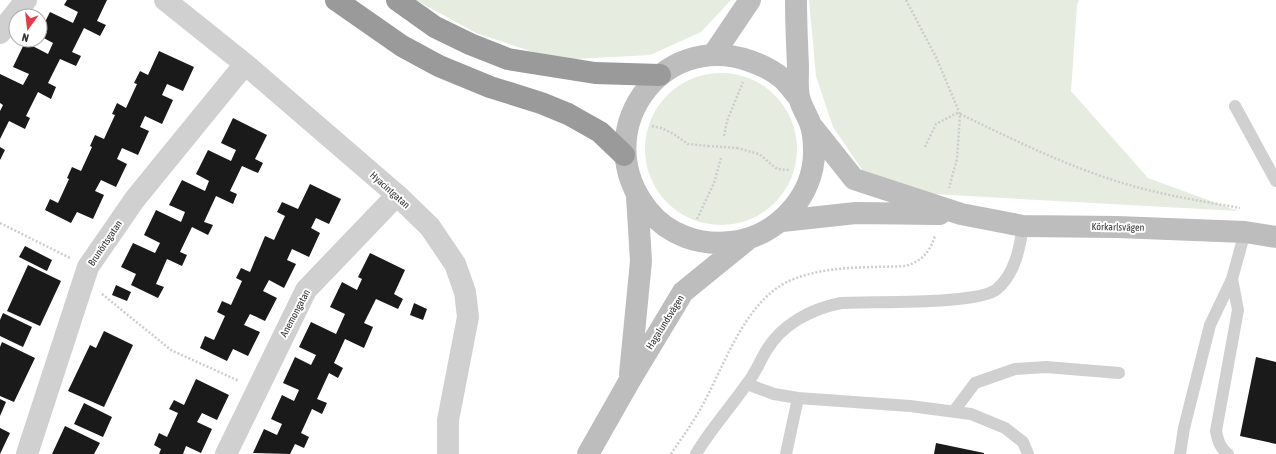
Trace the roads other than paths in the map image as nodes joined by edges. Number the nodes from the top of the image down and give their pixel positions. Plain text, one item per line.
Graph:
1 (26, 0) edge
2 (165, 0) edge
3 (336, 0) edge
4 (397, 0) edge
5 (750, 0) edge
6 (796, 0) edge
7 (0, 33) edge
8 (713, 55) junction
9 (245, 64) junction
10 (660, 75) junction
11 (799, 98) junction
12 (1235, 106) dead end
13 (811, 125) junction
14 (624, 155) junction
15 (1276, 180) edge
16 (397, 195) junction
17 (637, 196) junction
18 (961, 214) junction
19 (782, 221) junction
20 (1023, 226) junction
21 (1245, 232) junction
22 (1276, 237) edge
23 (747, 240) junction
24 (1232, 279) junction
25 (1118, 374) dead end
26 (630, 380) junction
27 (747, 384) junction
28 (798, 398) junction
29 (954, 411) junction
30 (27, 454) edge
31 (226, 454) edge
32 (448, 454) edge
33 (588, 454) edge
34 (696, 454) edge
35 (786, 454) edge
36 (1028, 454) edge
37 (1180, 454) edge
38 (1228, 454) edge

1 - 7 street
2 - 9 street, Hyacintgatan
3 - 14 highway
4 - 10 highway
5 - 8 street
6 - 11 street
8 - 10 street
8 - 11 street
9 - 16 street, Hyacintgatan
9 - 30 street, Brunörtsgatan
10 - 14 street
11 - 13 street
12 - 15 lane
13 - 18 street, Körkarlsvägen
13 - 19 street
14 - 17 street
16 - 31 street, Anemongatan
16 - 32 street, Hyacintgatan
17 - 23 street
17 - 26 street, Hagalundsvägen
18 - 19 street, Körkarlsvägen
18 - 20 street, Körkarlsvägen
19 - 23 street
20 - 21 street, Körkarlsvägen
20 - 27 lane
21 - 22 street, Körkarlsvägen
21 - 24 lane
23 - 26 street, Hagalundsvägen
24 - 37 lane
24 - 38 lane
25 - 29 lane
26 - 33 street, Hagalundsvägen
27 - 28 lane
27 - 34 lane
28 - 29 lane
28 - 35 lane
29 - 36 lane

